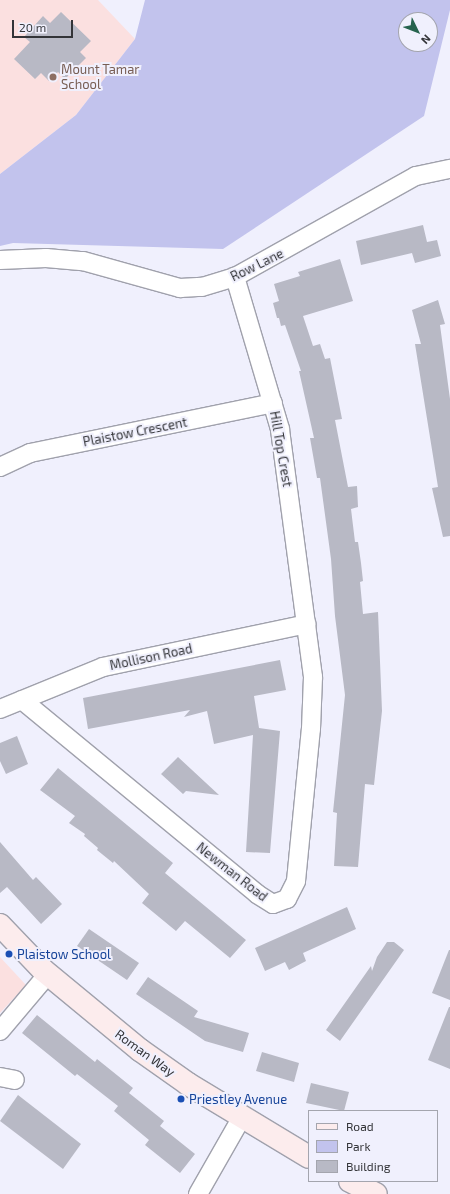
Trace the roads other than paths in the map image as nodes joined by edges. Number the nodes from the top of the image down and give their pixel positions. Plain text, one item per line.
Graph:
1 (450, 169) edge
2 (0, 260) edge
3 (235, 277) junction
4 (273, 403) junction
5 (0, 467) edge
6 (307, 624) junction
7 (22, 700) junction
8 (0, 709) edge
9 (0, 925) edge
10 (48, 974) junction
11 (0, 1031) edge
12 (242, 1117) junction
13 (308, 1156) edge
14 (356, 1186) edge
15 (198, 1194) edge
16 (376, 1194) edge

1 - 3 street, Row Lane
2 - 3 street, Row Lane
3 - 4 street, Hill Top Crest
4 - 5 street, Plaistow Crescent
4 - 6 street, Hill Top Crest
6 - 7 street, Mollison Road
6 - 7 street, Newman Road
7 - 8 street, Mollison Road
9 - 10 street, Roman Way
10 - 11 street
10 - 12 street, Roman Way
12 - 13 street, Roman Way
12 - 15 street
14 - 16 street

